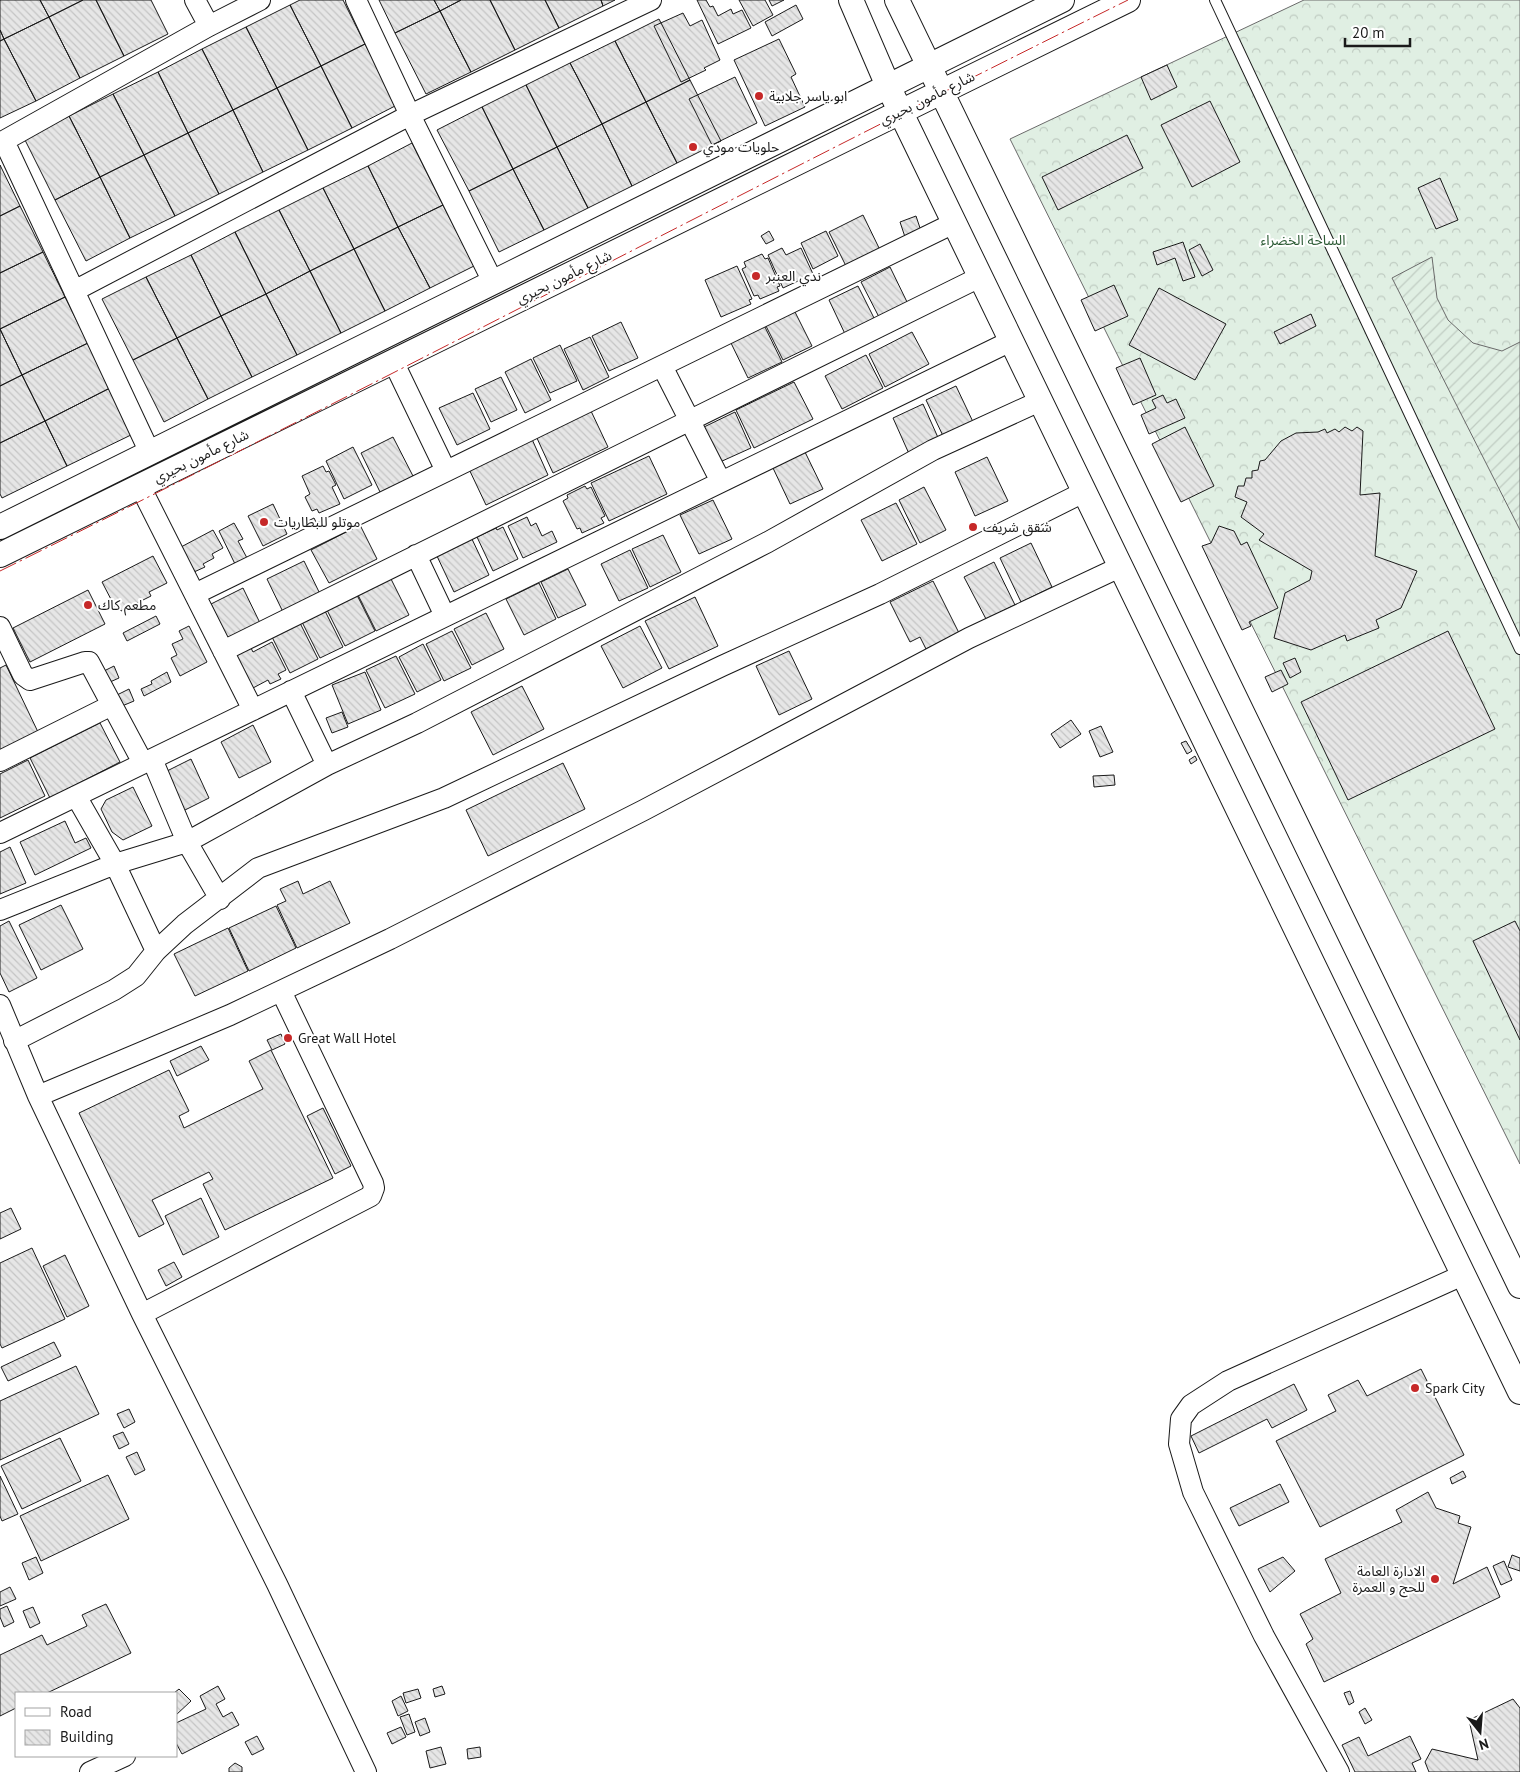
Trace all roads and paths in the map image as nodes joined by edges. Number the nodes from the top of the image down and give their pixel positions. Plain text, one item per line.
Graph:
1 (195, 0) edge
2 (260, 0) edge
3 (356, 0) edge
4 (651, 0) edge
5 (850, 0) edge
6 (897, 0) edge
7 (1062, 0) edge
8 (1128, 0) edge
9 (1216, 0) edge
10 (208, 26) junction
11 (928, 67) junction
12 (888, 86) junction
13 (941, 92) junction
14 (900, 112) junction
15 (410, 115) junction
16 (2, 142) edge
17 (954, 223) junction
18 (980, 277) junction
19 (493, 282) junction
20 (74, 291) junction
21 (1011, 341) junction
22 (393, 361) junction
23 (662, 366) junction
24 (1040, 401) junction
25 (690, 420) junction
26 (150, 453) junction
27 (446, 472) junction
28 (721, 482) junction
29 (140, 486) junction
30 (1084, 492) junction
31 (0, 527) edge
32 (0, 555) edge
33 (416, 555) junction
34 (1120, 567) junction
35 (196, 594) junction
36 (445, 616) junction
37 (0, 627) edge
38 (1520, 649) edge
39 (223, 651) junction
40 (291, 691) junction
41 (112, 705) junction
42 (253, 710) junction
43 (0, 761) edge
44 (147, 761) junction
45 (327, 765) junction
46 (76, 796) junction
47 (0, 833) edge
48 (187, 842) junction
49 (115, 864) junction
50 (220, 899) junction
51 (0, 910) edge
52 (156, 951) junction
53 (281, 991) junction
54 (0, 1005) edge
55 (14, 1040) junction
56 (38, 1096) junction
57 (1464, 1275) junction
58 (1520, 1286) edge
59 (142, 1314) junction
60 (1520, 1392) edge
61 (123, 1757) edge
62 (90, 1772) edge
63 (366, 1772) edge
64 (1339, 1772) edge

1 - 10 street
2 - 10 street
3 - 15 street
4 - 15 street
5 - 12 street
6 - 11 street
7 - 11 street, شارع مأمون بحيري
8 - 13 street, شارع مأمون بحيري
9 - 38 lane
10 - 16 street
11 - 12 street, شارع مأمون بحيري
11 - 13 street
12 - 14 street
12 - 19 street, شارع مأمون بحيري
13 - 14 street, شارع مأمون بحيري
13 - 58 street
14 - 17 street
14 - 22 street, شارع مأمون بحيري
15 - 19 street
15 - 20 street
16 - 20 street
17 - 18 street
17 - 23 street
18 - 21 street
18 - 25 street
19 - 26 street, شارع مأمون بحيري
20 - 26 street
21 - 24 street
21 - 28 street
22 - 27 street
22 - 29 street, شارع مأمون بحيري
23 - 25 street
23 - 27 street
24 - 30 street
24 - 45 street
25 - 28 street
25 - 33 street
26 - 31 street, شارع مأمون بحيري
27 - 35 street
28 - 36 street
29 - 32 street, شارع مأمون بحيري
29 - 35 street
30 - 34 street
30 - 50 street
33 - 36 street
33 - 39 street
34 - 53 street
34 - 57 street
35 - 39 street
36 - 40 street
37 - 41 street
39 - 42 street
40 - 42 street
40 - 45 street
41 - 43 street
41 - 44 street
42 - 44 street
44 - 46 street
44 - 48 street
45 - 48 street
46 - 47 street
46 - 49 street
48 - 49 street
48 - 50 street
49 - 51 street
49 - 52 street
50 - 52 street
52 - 55 street
53 - 56 street
53 - 59 street
54 - 55 street
55 - 56 street
56 - 59 street
57 - 60 street
57 - 64 street
59 - 63 street
61 - 62 street

